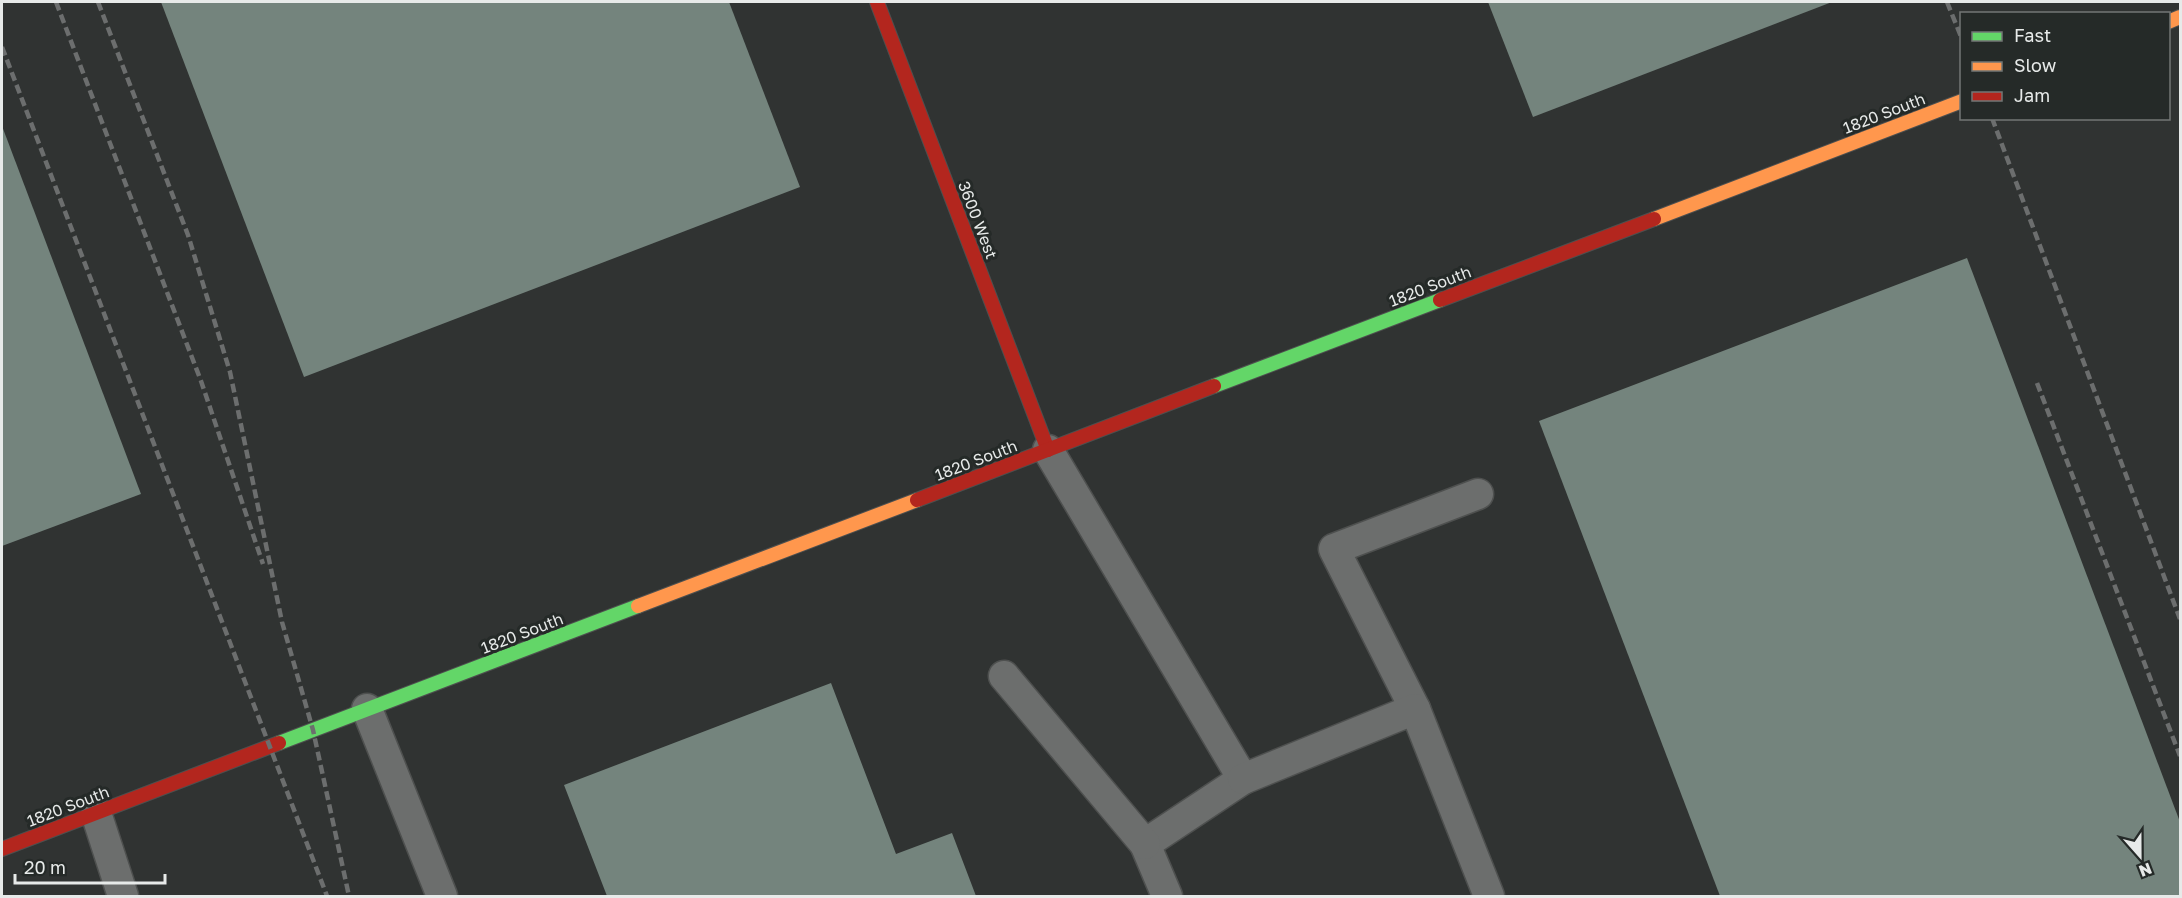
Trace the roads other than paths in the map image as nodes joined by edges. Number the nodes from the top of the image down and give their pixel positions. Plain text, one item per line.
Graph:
1 (877, 2) edge
2 (1960, 102) edge
3 (1048, 450) junction
4 (1478, 494) dead end
5 (1004, 676) dead end
6 (367, 709) junction
7 (1415, 709) junction
8 (1242, 779) junction
9 (96, 813) junction
10 (1145, 844) junction
11 (2, 849) edge
12 (123, 897) edge
13 (442, 897) edge
14 (1167, 897) edge
15 (1490, 897) edge

1 - 3 street, 3600 West
2 - 3 street, 1820 South
3 - 6 street, 1820 South
3 - 8 lane
4 - 7 lane
5 - 10 lane
6 - 9 street, 1820 South
6 - 13 lane
7 - 8 lane
7 - 15 lane
8 - 10 lane
9 - 11 street, 1820 South
9 - 12 lane
10 - 14 lane

